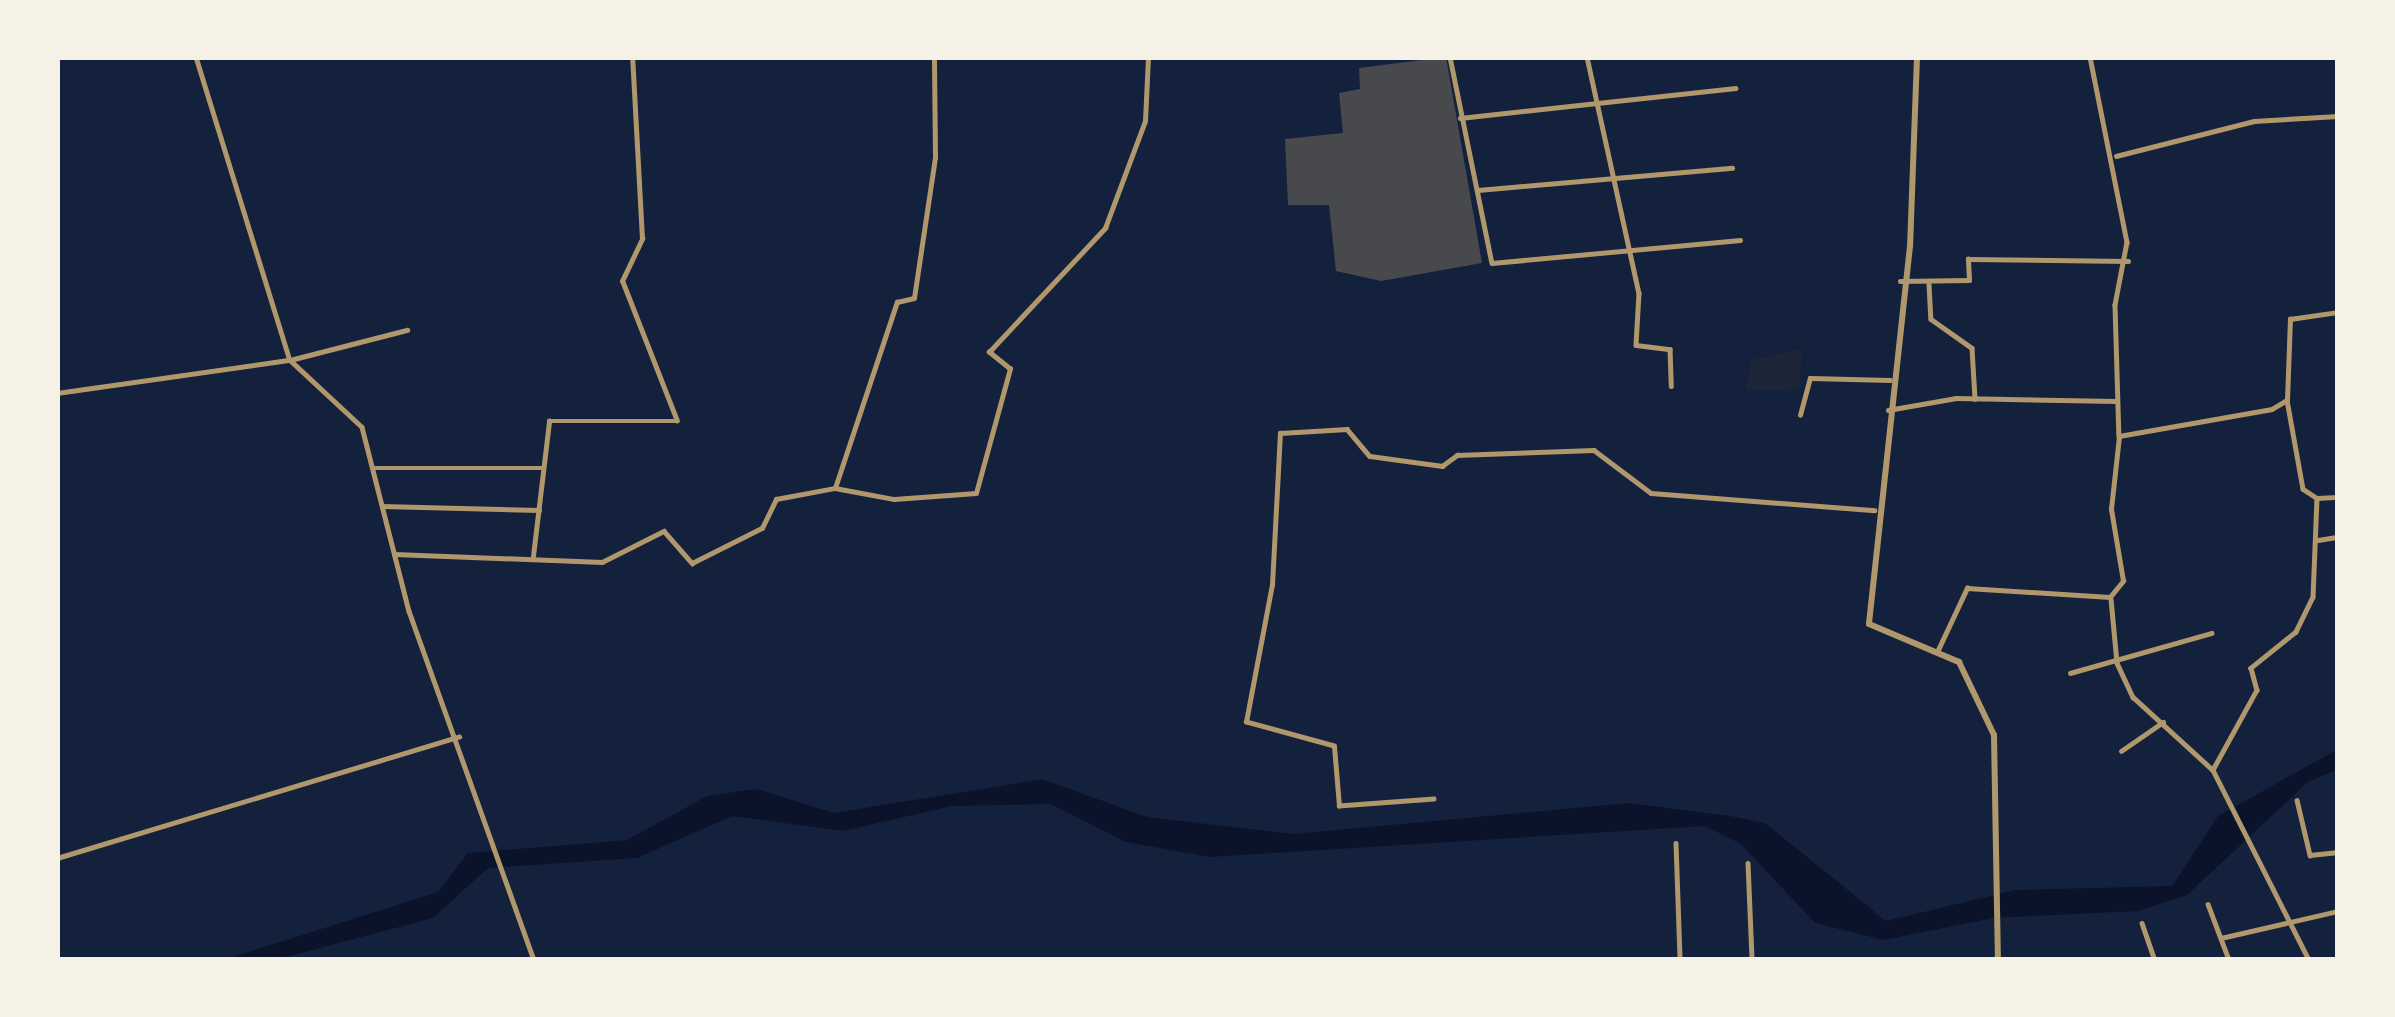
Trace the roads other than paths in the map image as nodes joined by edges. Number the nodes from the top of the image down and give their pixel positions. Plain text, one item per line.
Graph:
1 (196, 57) edge
2 (632, 57) edge
3 (934, 57) edge
4 (1148, 57) edge
5 (1450, 57) edge
6 (1587, 57) edge
7 (1917, 57) edge
8 (2090, 57) edge
9 (1735, 88) dead end
10 (1596, 103) junction
11 (2338, 116) edge
12 (1460, 118) junction
13 (2114, 157) junction
14 (1732, 168) dead end
15 (1612, 180) junction
16 (1478, 190) junction
17 (1740, 240) dead end
18 (1626, 250) junction
19 (2128, 261) junction
20 (1900, 281) junction
21 (1929, 284) junction
22 (2338, 312) edge
23 (406, 330) dead end
24 (290, 360) junction
25 (1890, 380) junction
26 (1671, 386) dead end
27 (57, 392) edge
28 (2287, 400) junction
29 (1975, 401) junction
30 (2116, 401) junction
31 (1888, 410) junction
32 (1800, 415) dead end
33 (2119, 436) junction
34 (372, 468) junction
35 (544, 468) junction
36 (835, 488) junction
37 (2338, 497) edge
38 (2317, 498) junction
39 (382, 506) junction
40 (539, 510) junction
41 (1874, 510) junction
42 (2338, 537) edge
43 (2318, 540) junction
44 (394, 554) junction
45 (532, 556) junction
46 (2110, 597) junction
47 (2211, 634) dead end
48 (1937, 652) junction
49 (2117, 663) junction
50 (2070, 673) dead end
51 (2163, 722) junction
52 (459, 737) junction
53 (2121, 752) dead end
54 (2213, 770) junction
55 (1434, 799) dead end
56 (2297, 800) dead end
57 (1676, 843) dead end
58 (2338, 852) edge
59 (57, 858) edge
60 (1748, 863) dead end
61 (2208, 904) dead end
62 (2338, 911) edge
63 (2286, 916) junction
64 (2142, 922) dead end
65 (2221, 938) junction
66 (534, 960) edge
67 (1680, 960) edge
68 (1752, 960) edge
69 (1998, 960) edge
70 (2155, 960) edge
71 (2229, 960) edge
72 (2308, 960) edge

1 - 24 street
2 - 35 street
3 - 36 street
4 - 36 street
5 - 12 street
6 - 10 street
7 - 20 street
8 - 13 street
9 - 10 street
10 - 12 street
10 - 15 street
11 - 13 street
12 - 16 street
13 - 19 street
14 - 15 street
15 - 16 street
15 - 18 street
16 - 18 street
17 - 18 street
18 - 26 street
19 - 21 street
19 - 30 street
20 - 21 street
20 - 25 street
21 - 29 street
22 - 28 street
23 - 24 street
24 - 27 street
24 - 34 street
25 - 31 street
25 - 32 street
28 - 33 street
28 - 38 street
29 - 30 street
29 - 31 street
30 - 33 street
31 - 41 street
33 - 46 street
34 - 35 street
34 - 39 street
35 - 40 street
36 - 45 street
37 - 38 street
38 - 43 street
39 - 40 street
39 - 44 street
40 - 45 street
41 - 48 street
41 - 55 street
42 - 43 street
43 - 54 street
44 - 45 street
44 - 52 street
46 - 48 street
46 - 49 street
47 - 49 street
48 - 69 street
49 - 50 street
49 - 51 street
51 - 53 street
51 - 54 street
52 - 59 street
52 - 66 street
54 - 63 street
56 - 58 street
57 - 67 street
60 - 68 street
61 - 65 street
62 - 63 street
63 - 65 street
63 - 72 street
64 - 70 street
65 - 71 street

